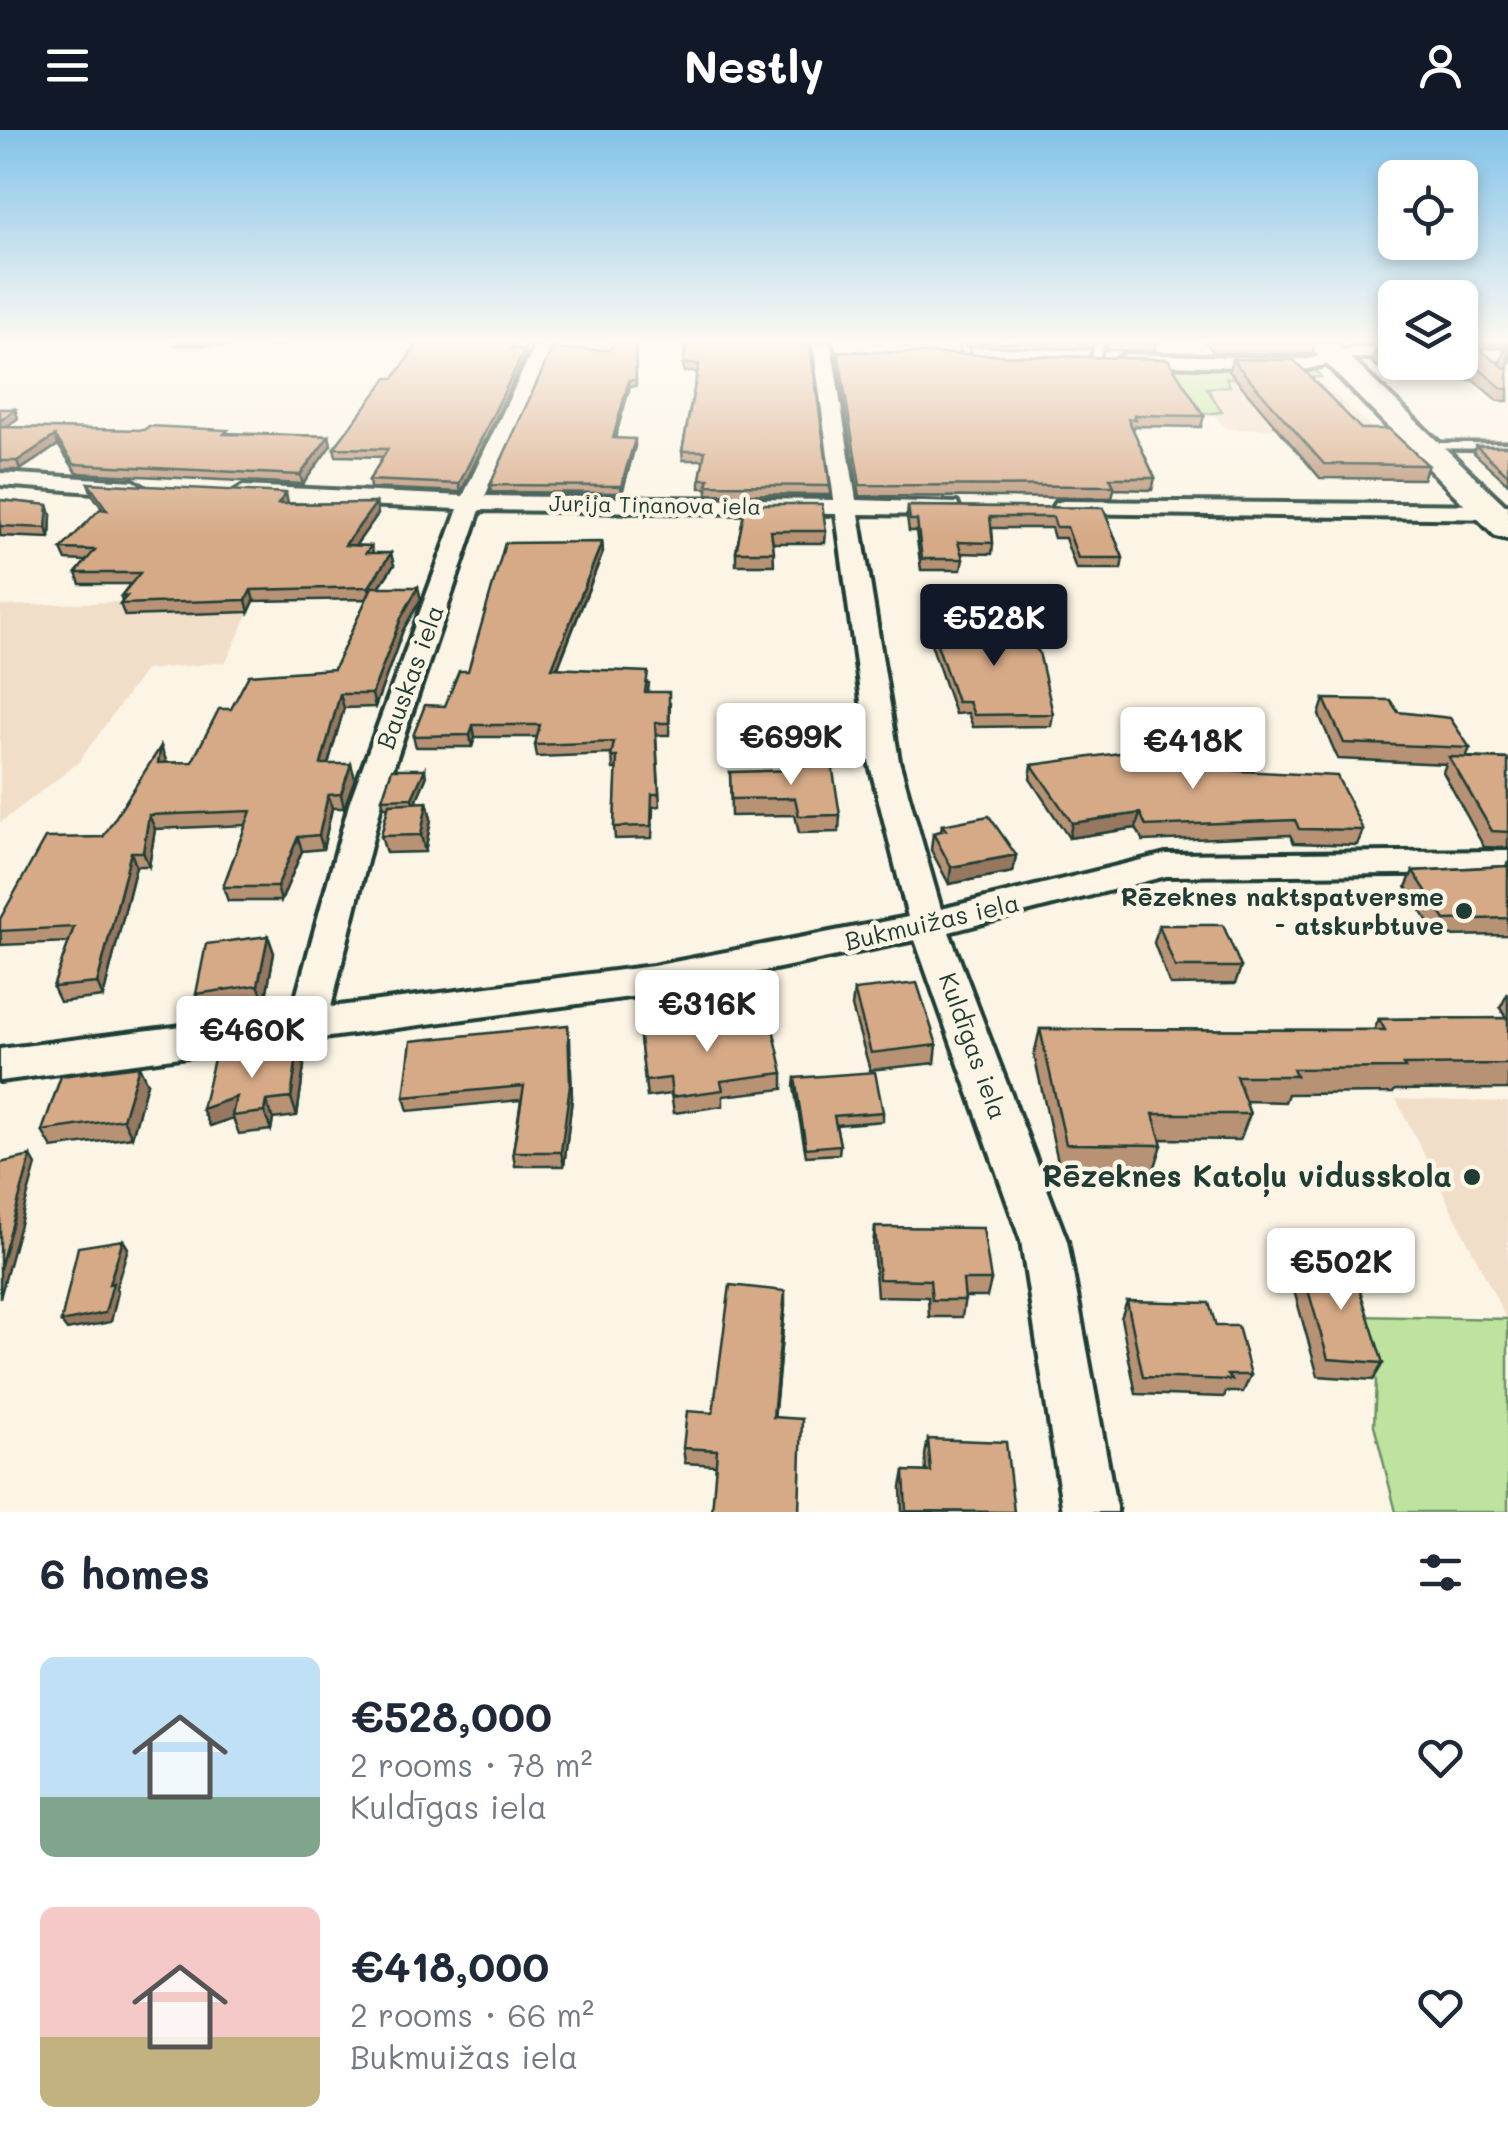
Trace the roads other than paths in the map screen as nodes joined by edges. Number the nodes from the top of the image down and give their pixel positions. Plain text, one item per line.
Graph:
1 (515, 407) edge
2 (835, 407) edge
3 (1385, 407) edge
4 (1424, 446) junction
5 (1508, 446) edge
6 (0, 479) edge
7 (165, 489) edge
8 (223, 492) edge
9 (471, 503) junction
10 (848, 507) junction
11 (980, 508) edge
12 (1036, 508) edge
13 (1502, 517) edge
14 (1508, 862) edge
15 (928, 926) junction
16 (308, 1023) junction
17 (0, 1065) edge
18 (1090, 1512) edge

1 - 9 street, Bauskas iela
2 - 10 street, Kuldīgas iela
3 - 4 main road
4 - 5 lane
4 - 13 main road
6 - 7 street
8 - 9 street, Jurija Tiņanova iela
9 - 10 street, Jurija Tiņanova iela
9 - 16 street, Bauskas iela
10 - 11 street, Jurija Tiņanova iela
10 - 15 street, Kuldīgas iela
12 - 13 street
14 - 15 street, Bukmuižas iela
15 - 16 street, Bukmuižas iela
15 - 18 street, Kuldīgas iela
16 - 17 street, Bukmuižas iela

